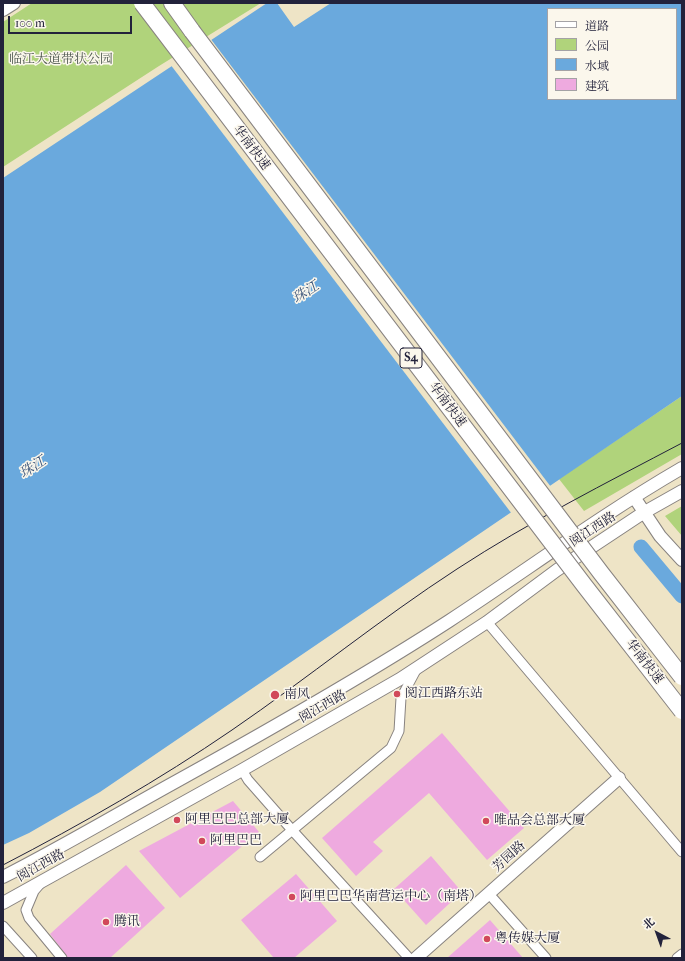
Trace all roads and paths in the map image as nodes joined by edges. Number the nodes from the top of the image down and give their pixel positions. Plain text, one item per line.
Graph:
1 (14, 3) edge
2 (142, 3) edge
3 (172, 3) edge
4 (3, 10) edge
5 (682, 468) edge
6 (682, 491) edge
7 (634, 497) junction
8 (643, 513) junction
9 (682, 560) edge
10 (487, 622) junction
11 (417, 669) junction
12 (682, 677) edge
13 (682, 711) edge
14 (242, 770) junction
15 (619, 778) junction
16 (292, 830) junction
17 (682, 852) edge
18 (260, 857) dead end
19 (3, 878) edge
20 (42, 882) junction
21 (489, 894) junction
22 (3, 903) edge
23 (3, 926) edge
24 (682, 954) edge
25 (32, 958) edge
26 (62, 958) edge
27 (409, 958) edge
28 (416, 958) edge
29 (546, 958) edge
30 (677, 958) edge

1 - 4 main road
2 - 13 highway, 华南快速 / S4, bridge
3 - 12 highway, 华南快速 / S4, bridge
5 - 7 main road, 阅江西路
6 - 8 main road, 阅江西路
7 - 8 main road
7 - 19 main road, 阅江西路
8 - 9 main road
8 - 10 main road, 阅江西路
10 - 11 main road, 阅江西路
10 - 15 street
11 - 14 main road, 阅江西路
11 - 16 street
14 - 16 street
14 - 20 main road, 阅江西路
15 - 17 street
15 - 21 main road, 芳园路
16 - 18 street
16 - 27 street
20 - 22 main road, 阅江西路
20 - 26 street
21 - 28 main road, 芳园路
21 - 29 street
23 - 25 street
24 - 30 street

